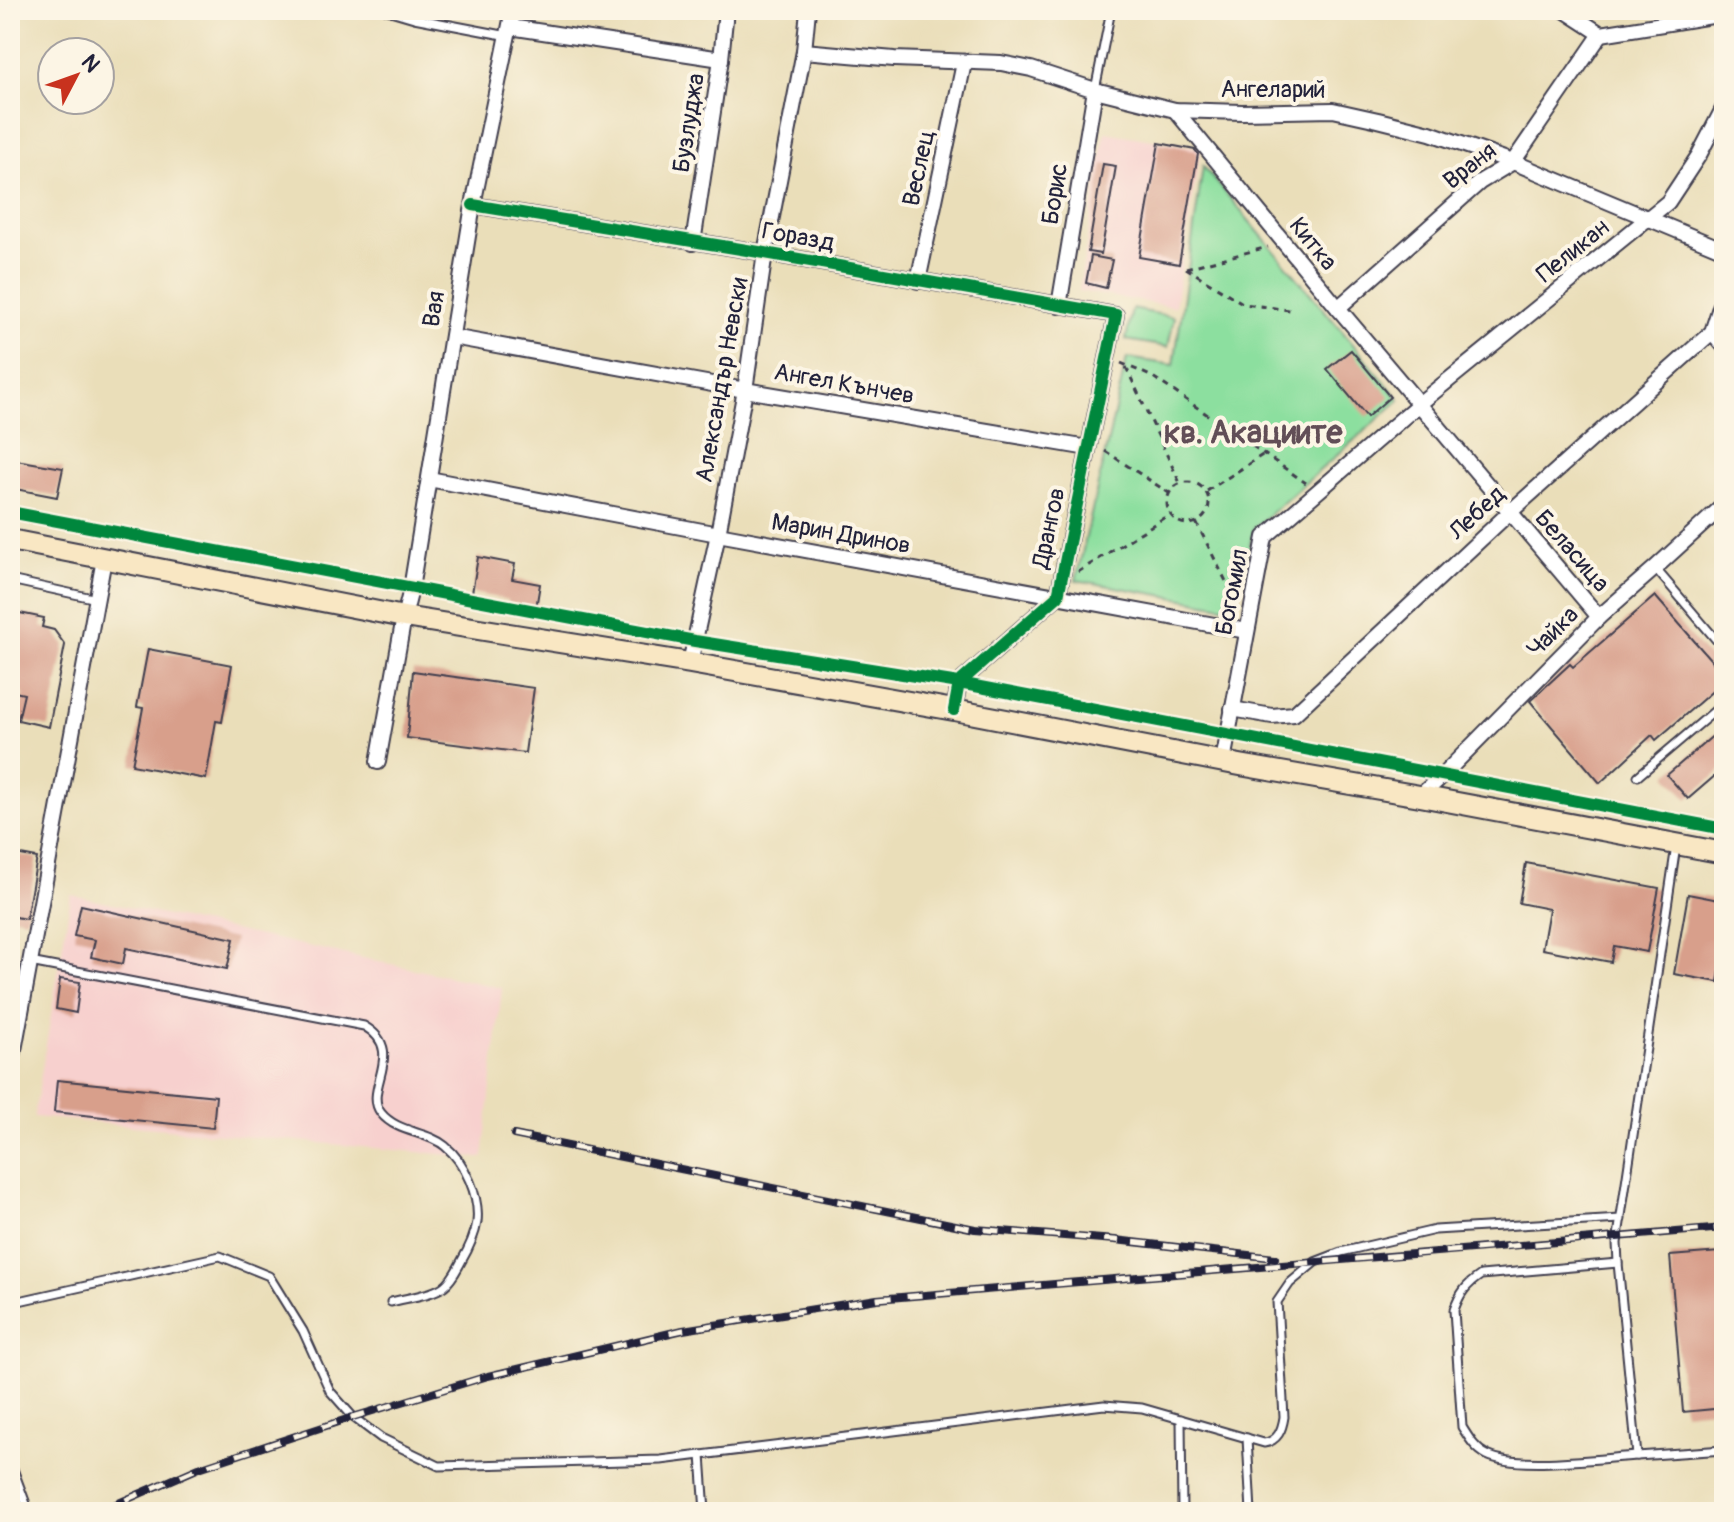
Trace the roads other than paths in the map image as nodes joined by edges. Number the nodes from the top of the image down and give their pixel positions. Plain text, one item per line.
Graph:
1 (387, 10) edge
2 (513, 10) edge
3 (726, 10) edge
4 (808, 10) edge
5 (1111, 10) edge
6 (1564, 10) edge
7 (1724, 14) edge
8 (509, 31) junction
9 (1601, 34) junction
10 (804, 51) junction
11 (721, 59) junction
12 (964, 63) junction
13 (1095, 90) junction
14 (1724, 107) edge
15 (1175, 110) junction
16 (1513, 162) junction
17 (473, 205) junction
18 (1648, 218) junction
19 (693, 243) junction
20 (1724, 250) edge
21 (765, 253) junction
22 (918, 281) junction
23 (1724, 295) edge
24 (1059, 306) junction
25 (1338, 308) junction
26 (1116, 315) joint
27 (1712, 332) junction
28 (452, 337) junction
29 (1724, 346) edge
30 (745, 390) junction
31 (1419, 404) junction
32 (1089, 444) junction
33 (429, 479) junction
34 (1724, 505) edge
35 (1509, 513) junction
36 (718, 534) junction
37 (10, 540) edge
38 (104, 559) junction
39 (1655, 568) junction
40 (10, 580) edge
41 (1059, 589) junction
42 (97, 599) junction
43 (404, 617) junction
44 (1599, 617) junction
45 (1247, 628) junction
46 (1724, 649) edge
47 (690, 663) junction
48 (1724, 703) edge
49 (1232, 709) junction
50 (954, 710) junction
51 (1223, 761) junction
52 (378, 762) dead end
53 (1638, 776) dead end
54 (1420, 796) junction
55 (1676, 844) junction
56 (1724, 853) edge
57 (30, 962) junction
58 (10, 1072) edge
59 (1621, 1219) junction
60 (1618, 1263) junction
61 (391, 1302) dead end
62 (10, 1303) edge
63 (1181, 1419) junction
64 (1247, 1438) junction
65 (1724, 1450) edge
66 (701, 1455) junction
67 (1637, 1456) junction
68 (10, 1461) edge
69 (29, 1512) edge
70 (705, 1512) edge
71 (1182, 1512) edge
72 (1251, 1512) edge

1 - 8 lane
2 - 8 street, Вая
3 - 11 street, Бузлуджа
4 - 10 street, Александър Невски
5 - 13 lane
6 - 9 street
7 - 9 street
8 - 11 street
8 - 17 street, Вая
9 - 16 street, Враня
10 - 12 street, Ангеларий
10 - 21 street, Александър Невски
11 - 19 street, Бузлуджа
12 - 13 street, Ангеларий
12 - 22 street, Веслец
13 - 15 street, Ангеларий
13 - 24 street, Борис
14 - 18 street, Пеликан
15 - 16 street, Ангеларий
15 - 25 street, Китка
16 - 18 street, Ангеларий
16 - 25 street, Враня
17 - 19 street, Горазд
17 - 28 street, Вая
18 - 20 street, Ангеларий
18 - 31 street, Пеликан
19 - 21 street, Горазд
21 - 22 street, Горазд
21 - 30 street, Александър Невски
22 - 24 street, Горазд
23 - 27 street
24 - 26 street, Горазд
25 - 31 street, Китка
26 - 32 street, Дрангов
27 - 29 street
27 - 35 street, Лебед
28 - 30 street, Ангел Кънчев
28 - 33 street, Вая
30 - 32 street, Ангел Кънчев
30 - 36 street, Александър Невски
31 - 35 street, Беласица
31 - 45 street, Богомил
32 - 41 street, Дрангов
33 - 36 street, Марин Дринов
33 - 43 street, Вая
34 - 39 street, Чайка
35 - 44 street, Беласица
35 - 49 street, Лебед
36 - 41 street, Марин Дринов
36 - 47 street, Александър Невски
37 - 38 main road
38 - 42 street
38 - 43 main road
39 - 44 street, Чайка
39 - 46 lane
40 - 42 lane
41 - 45 street, Марин Дринов
41 - 50 street, Дрангов
42 - 57 street
43 - 47 main road
43 - 52 street, Вая
44 - 54 street, Чайка
45 - 49 street, Богомил
47 - 50 main road
48 - 53 lane
49 - 51 street, Богомил
50 - 51 main road
51 - 54 main road
54 - 55 main road
55 - 56 main road
55 - 59 lane
57 - 58 street
57 - 61 lane
59 - 60 lane
59 - 64 lane
60 - 67 lane
60 - 67 lane
62 - 66 lane
63 - 64 lane
63 - 66 lane
63 - 71 lane
64 - 72 lane
65 - 67 lane
66 - 70 lane
68 - 69 lane

